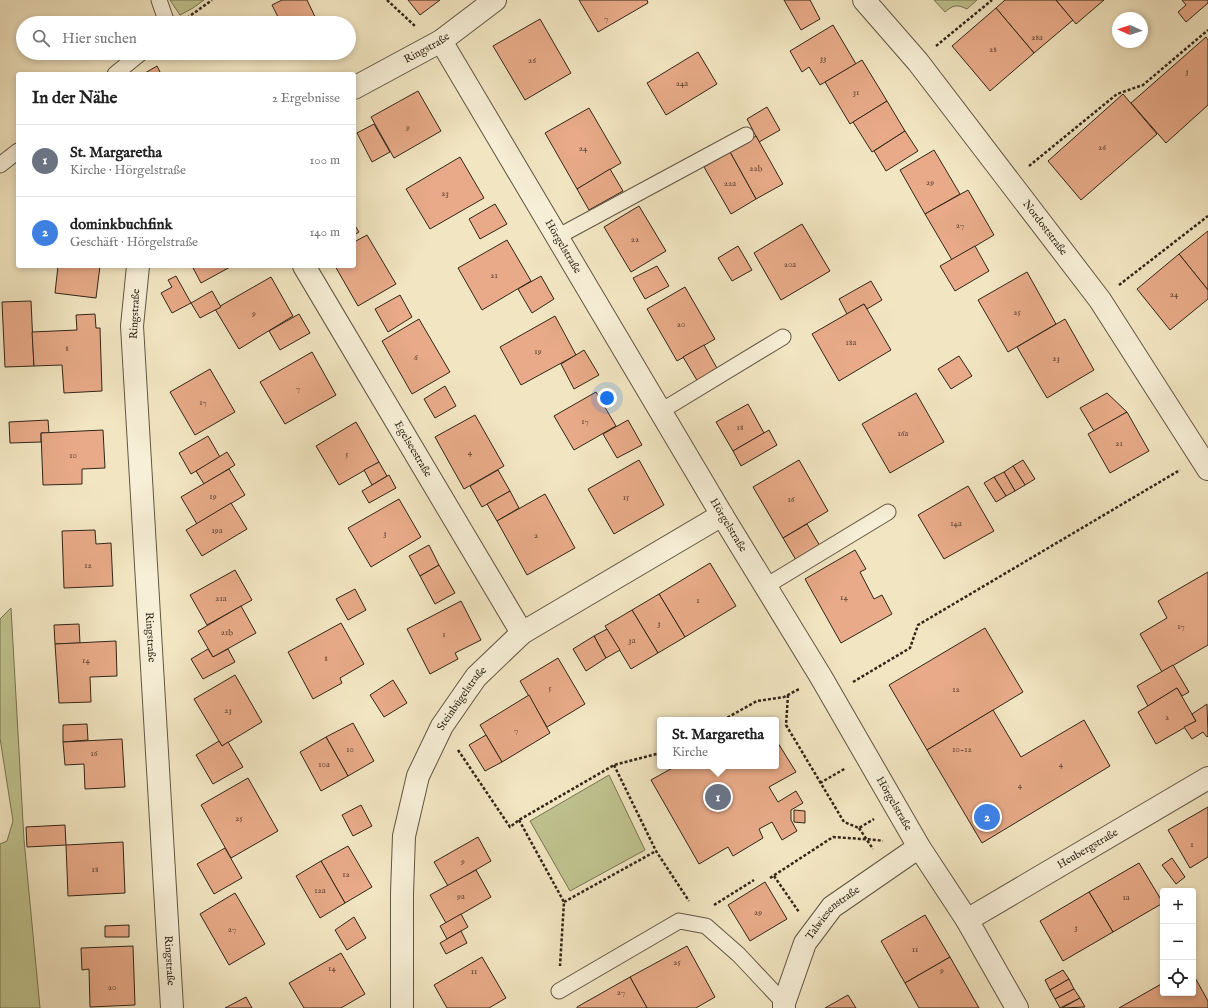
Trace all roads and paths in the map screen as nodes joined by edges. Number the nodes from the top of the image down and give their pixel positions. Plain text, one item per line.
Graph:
1 (159, 0) edge
2 (212, 0) edge
3 (387, 0) edge
4 (495, 0) edge
5 (864, 0) edge
6 (992, 0) edge
7 (165, 16) edge
8 (189, 16) edge
9 (1208, 30) edge
10 (435, 44) junction
11 (132, 60) edge
12 (918, 62) junction
13 (117, 72) edge
14 (356, 87) edge
15 (746, 135) dead end
16 (16, 153) edge
17 (0, 165) edge
18 (1010, 182) junction
19 (1208, 216) edge
20 (557, 237) junction
21 (138, 268) edge
22 (305, 268) edge
23 (1100, 300) junction
24 (783, 337) dead end
25 (661, 411) junction
26 (1204, 463) edge
27 (888, 512) dead end
28 (722, 515) junction
29 (766, 586) junction
30 (522, 633) junction
31 (826, 685) junction
32 (788, 695) junction
33 (728, 717) edge
34 (442, 726) junction
35 (657, 754) edge
36 (614, 765) junction
37 (1208, 778) edge
38 (895, 806) junction
39 (519, 820) junction
40 (877, 840) dead end
41 (919, 847) junction
42 (656, 851) junction
43 (774, 876) junction
44 (770, 878) dead end
45 (754, 880) dead end
46 (564, 902) junction
47 (967, 920) junction
48 (702, 921) junction
49 (816, 929) junction
50 (559, 991) joint
51 (784, 1006) edge
52 (172, 1008) edge
53 (402, 1008) edge
54 (1017, 1008) edge

1 - 7 lane
2 - 8 path
3 - 10 path
4 - 10 street, Ringstraße
5 - 12 street, Nordoststraße
6 - 12 path
9 - 18 path
10 - 14 street, Ringstraße
10 - 20 street, Hörgelstraße
11 - 13 lane
12 - 18 street, Nordoststraße
15 - 20 lane
16 - 17 lane
18 - 23 street, Nordoststraße
19 - 23 path
20 - 25 street, Hörgelstraße
21 - 52 street, Ringstraße
22 - 30 street, Egelseestraße
23 - 26 street, Nordoststraße
24 - 25 lane
25 - 28 street, Hörgelstraße
26 - 31 path
27 - 29 lane
28 - 29 street, Hörgelstraße
28 - 30 street, Steinbügelstraße
29 - 31 street, Hörgelstraße
30 - 34 street, Steinbügelstraße
31 - 32 path
31 - 38 street, Hörgelstraße
32 - 33 path
32 - 38 path
34 - 39 path
34 - 53 street, Steinbügelstraße
35 - 36 path
36 - 39 path
36 - 42 path
37 - 47 street, Heubergstraße
38 - 41 street, Hörgelstraße
39 - 46 path
40 - 43 path
41 - 47 street, Hörgelstraße
41 - 49 street, Talwiesenstraße
42 - 46 path
42 - 48 path
43 - 44 path
43 - 49 path
45 - 48 path
46 - 50 path
47 - 54 street, Hörgelstraße
48 - 50 lane
48 - 51 lane
49 - 51 street, Talwiesenstraße

